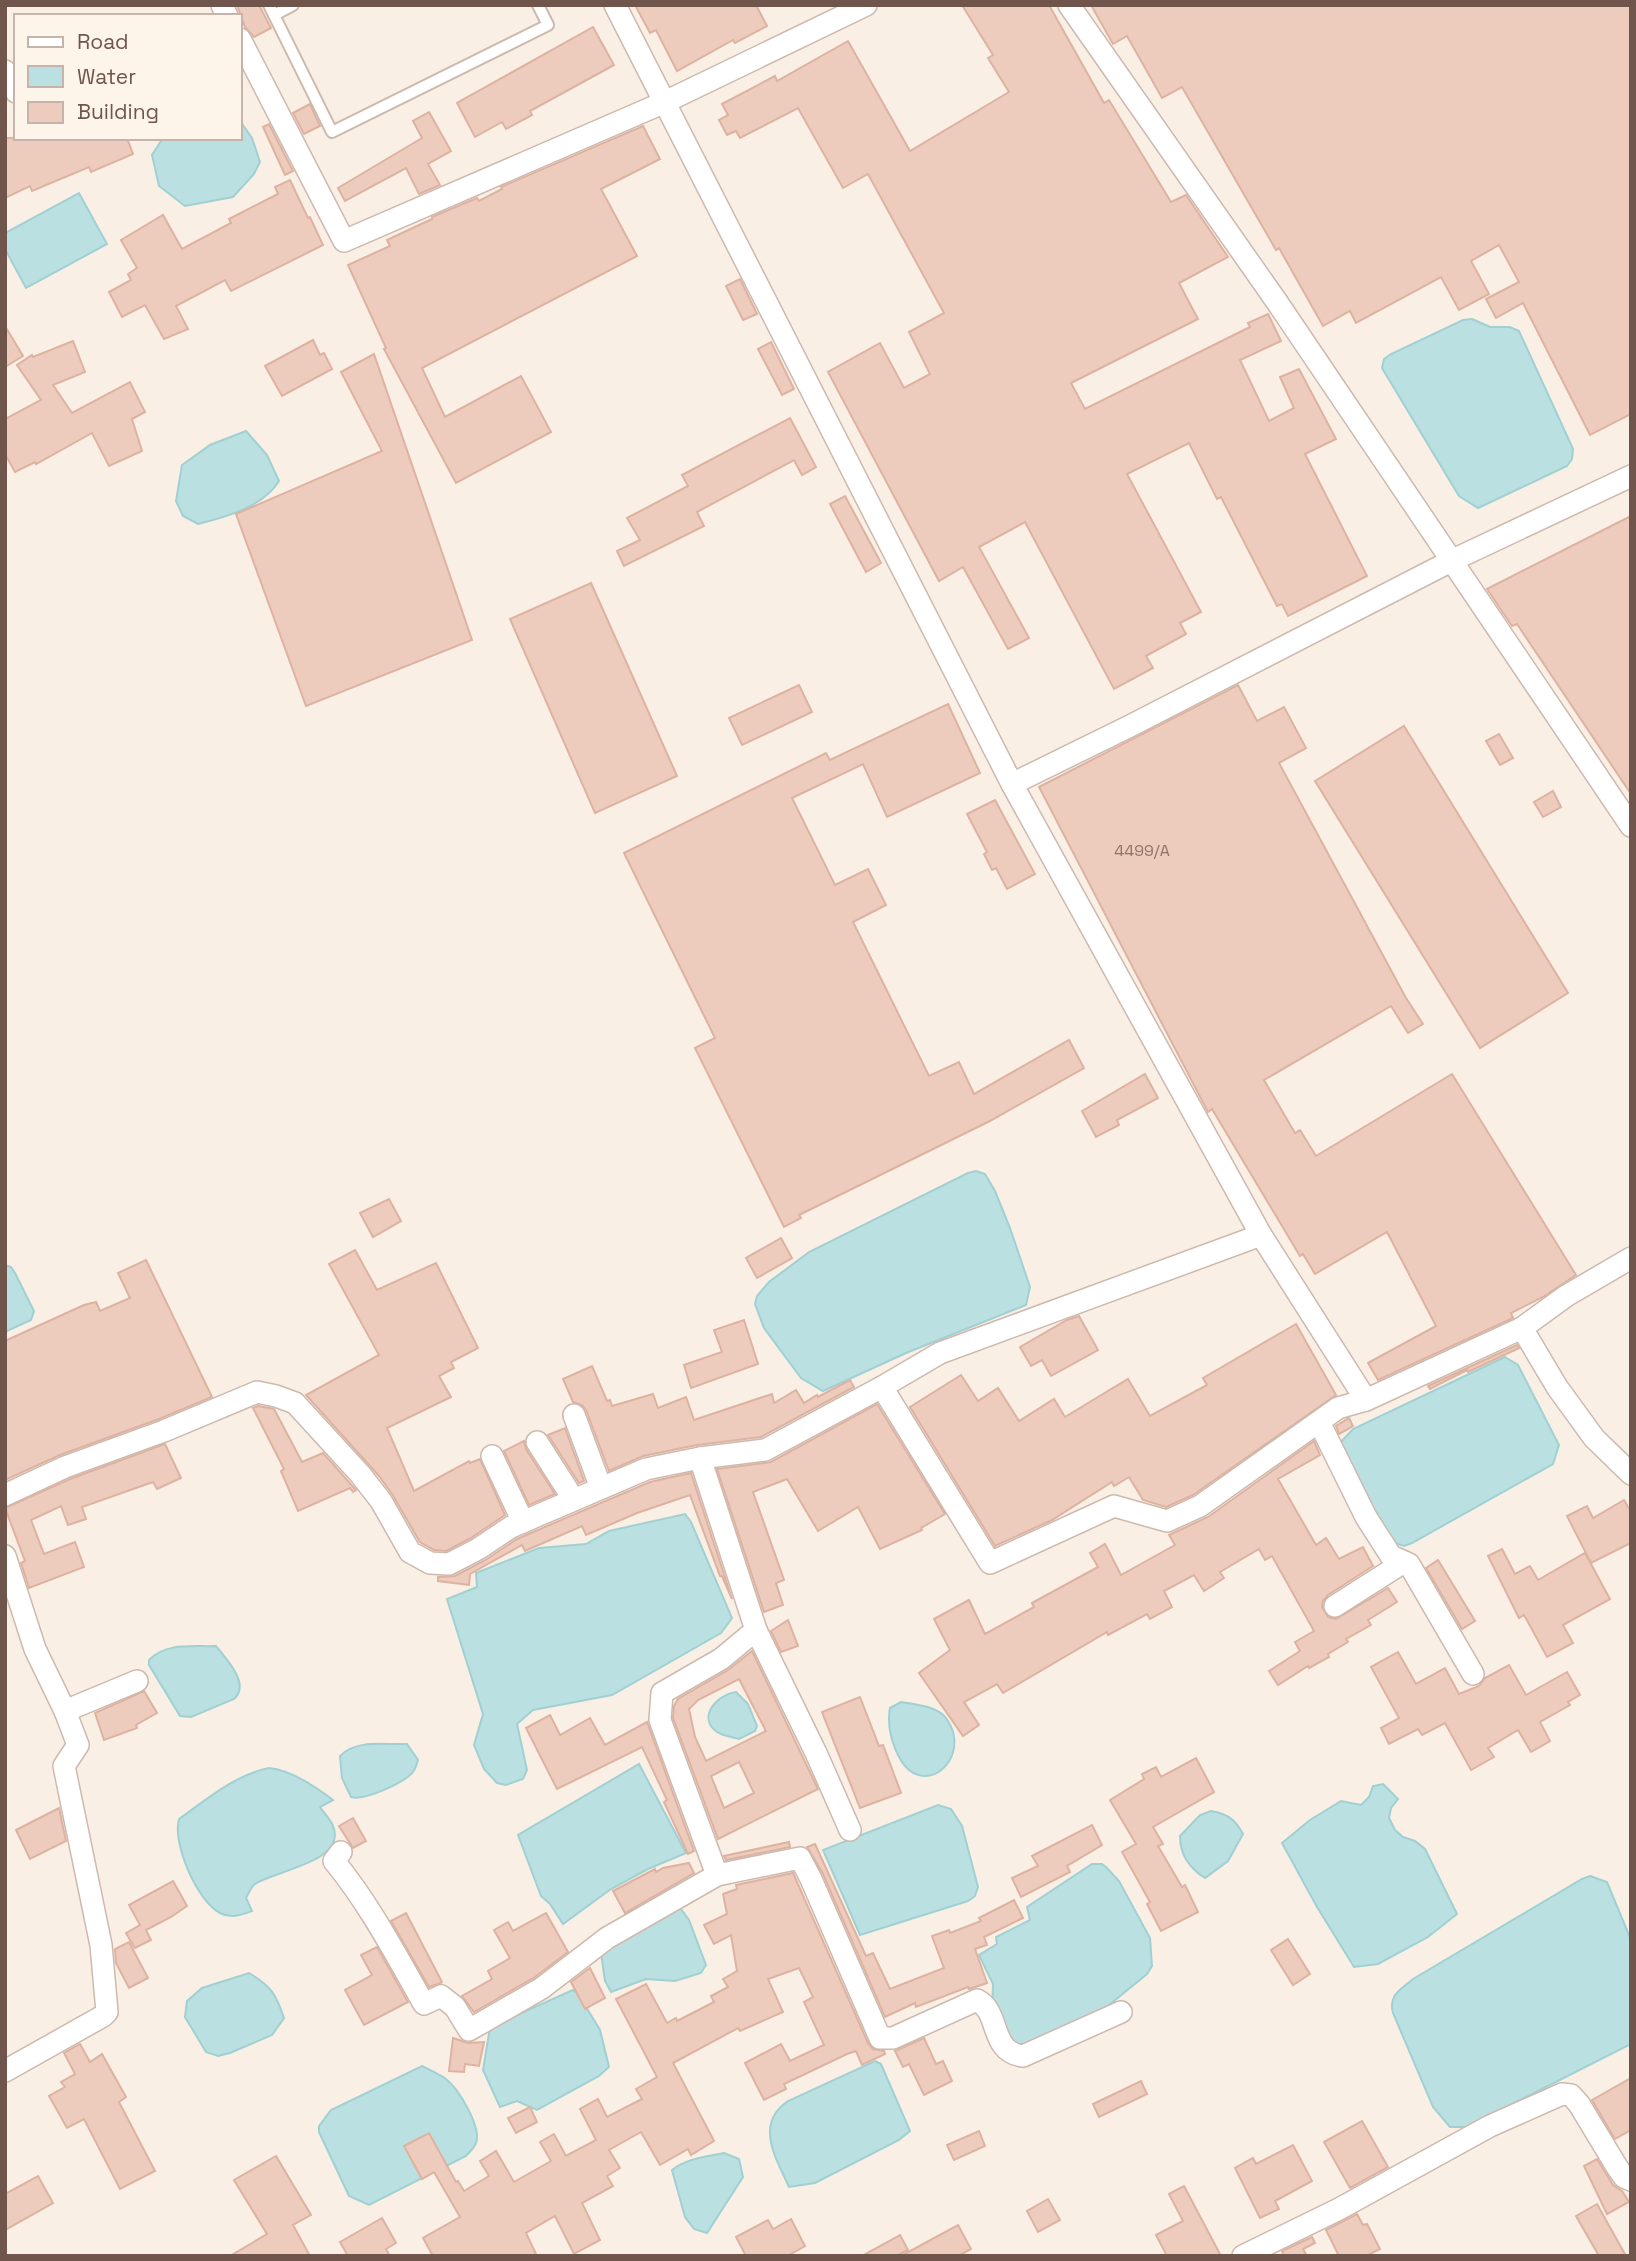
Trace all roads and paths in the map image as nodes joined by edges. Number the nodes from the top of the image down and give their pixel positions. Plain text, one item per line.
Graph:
1 (293, 5) edge
2 (538, 5) edge
3 (615, 5) edge
4 (866, 5) edge
5 (1069, 5) edge
6 (271, 10) edge
7 (242, 43) edge
8 (5, 71) edge
9 (14, 88) edge
10 (666, 102) junction
11 (1631, 476) edge
12 (1453, 560) junction
13 (1012, 784) junction
14 (1631, 826) edge
15 (1261, 1235) junction
16 (1631, 1258) edge
17 (1522, 1328) junction
18 (881, 1387) junction
19 (1366, 1400) junction
20 (574, 1415) dead end
21 (1319, 1422) junction
22 (537, 1442) dead end
23 (492, 1456) dead end
24 (700, 1458) junction
25 (1631, 1475) edge
26 (601, 1488) junction
27 (5, 1495) edge
28 (574, 1500) junction
29 (523, 1522) junction
30 (5, 1556) edge
31 (1404, 1562) junction
32 (1335, 1606) dead end
33 (756, 1630) junction
34 (1474, 1674) dead end
35 (137, 1681) dead end
36 (65, 1711) junction
37 (850, 1830) dead end
38 (341, 1852) dead end
39 (717, 1875) junction
40 (1121, 2012) dead end
41 (5, 2071) edge
42 (1631, 2180) edge
43 (1243, 2256) edge

1 - 6 lane
2 - 6 lane
3 - 10 street
4 - 10 street
5 - 12 street
7 - 10 street
8 - 9 street
10 - 13 street
11 - 12 street
12 - 13 street
12 - 14 street
13 - 15 street
15 - 18 street
15 - 19 street
16 - 17 street
17 - 19 street
17 - 25 street
18 - 21 street
18 - 24 street
19 - 21 street
20 - 26 street
21 - 31 street
22 - 28 street
23 - 29 street
24 - 26 street
24 - 33 street
26 - 28 street
27 - 29 street
28 - 29 street
30 - 36 street
31 - 32 street
31 - 34 street
33 - 37 street
33 - 39 street
35 - 36 street
36 - 41 street
38 - 39 street
39 - 40 street
42 - 43 street

